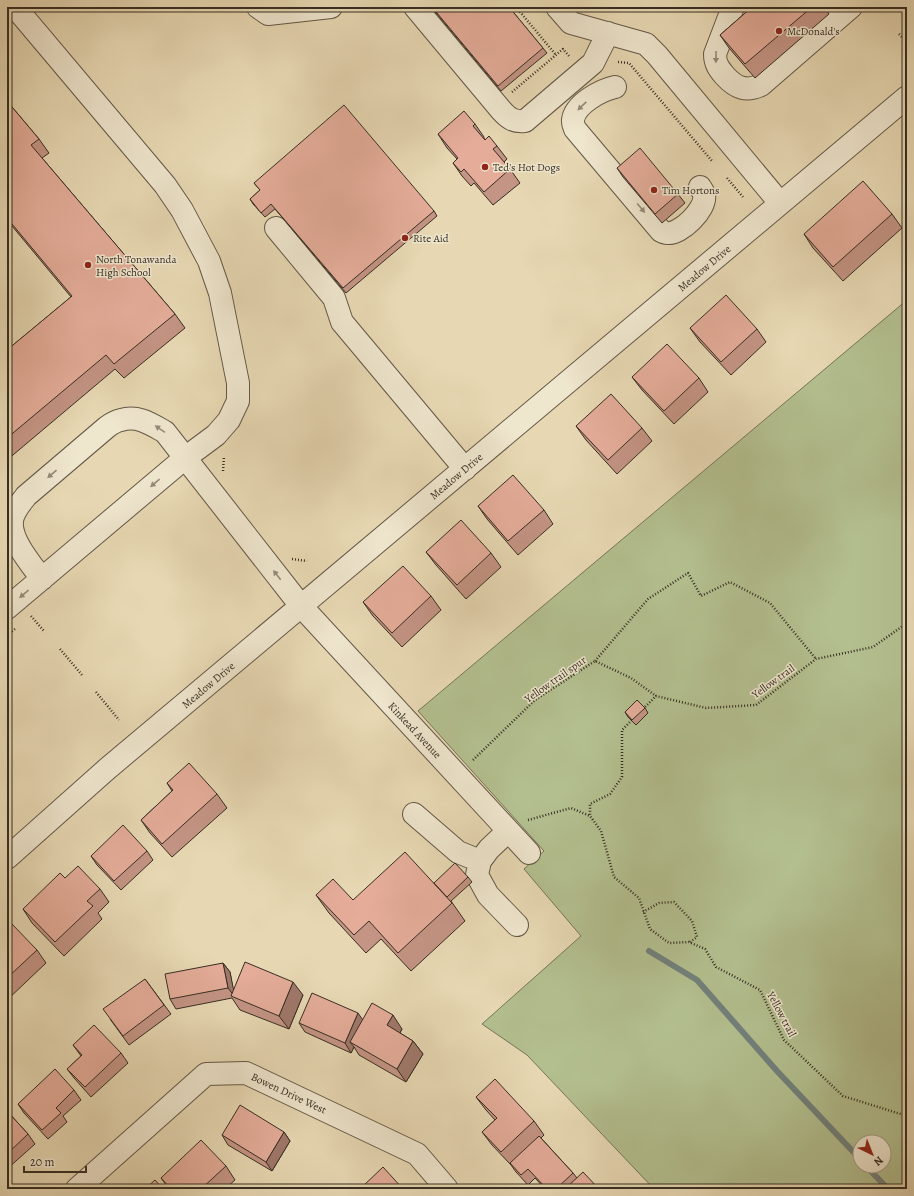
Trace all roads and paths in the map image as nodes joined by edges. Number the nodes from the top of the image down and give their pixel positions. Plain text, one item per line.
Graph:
1 (15, 7) edge
2 (258, 7) edge
3 (331, 7) edge
4 (415, 7) edge
5 (516, 7) edge
6 (557, 7) edge
7 (733, 7) edge
8 (851, 7) edge
9 (608, 33) junction
10 (900, 34) dead end
11 (907, 42) edge
12 (563, 49) dead end
13 (556, 55) junction
14 (616, 62) dead end
15 (615, 87) dead end
16 (512, 92) dead end
17 (907, 97) edge
18 (712, 161) dead end
19 (727, 178) dead end
20 (700, 187) dead end
21 (743, 197) dead end
22 (780, 203) junction
23 (276, 228) dead end
24 (185, 458) junction
25 (465, 469) junction
26 (42, 579) junction
27 (301, 606) junction
28 (7, 608) edge
29 (31, 615) dead end
30 (907, 623) edge
31 (44, 630) dead end
32 (60, 649) dead end
33 (816, 659) junction
34 (595, 661) junction
35 (82, 676) dead end
36 (96, 692) dead end
37 (656, 696) junction
38 (642, 711) edge
39 (637, 716) edge
40 (119, 720) dead end
41 (453, 771) junction
42 (414, 814) dead end
43 (590, 816) junction
44 (508, 831) junction
45 (529, 853) dead end
46 (7, 858) edge
47 (480, 861) junction
48 (643, 912) junction
49 (517, 925) dead end
50 (690, 942) junction
51 (907, 1116) edge
52 (77, 1189) edge
53 (447, 1189) edge

1 - 24 street
2 - 3 street
4 - 9 street
5 - 13 path
6 - 9 street
7 -> 8 street
9 - 22 street
10 - 11 path
12 - 13 path
13 - 16 path
14 - 18 path
15 -> 20 street
17 - 22 street, Meadow Drive
19 - 21 path
22 - 25 street, Meadow Drive
23 - 25 street
24 -> 26 street
24 -> 26 street, Kinkead Avenue
27 -> 24 street, Kinkead Avenue
25 - 27 street, Meadow Drive
26 -> 28 street
27 - 41 street, Kinkead Avenue
27 - 46 street, Meadow Drive
29 - 31 path
30 - 33 path, Yellow trail
32 - 35 path
33 - 34 path
33 - 37 path, Yellow trail
34 - 37 path, Yellow trail spur
34 - 41 path, Yellow trail spur
36 - 40 path
37 - 38 path
39 - 43 path
41 - 44 street, Kinkead Avenue
42 - 47 street
43 - 44 path
43 - 48 path
44 - 45 street, Kinkead Avenue
44 - 47 street
47 - 49 street
48 - 50 path
48 - 50 path
50 - 51 path, Yellow trail
52 - 53 street, Bowen Drive West

